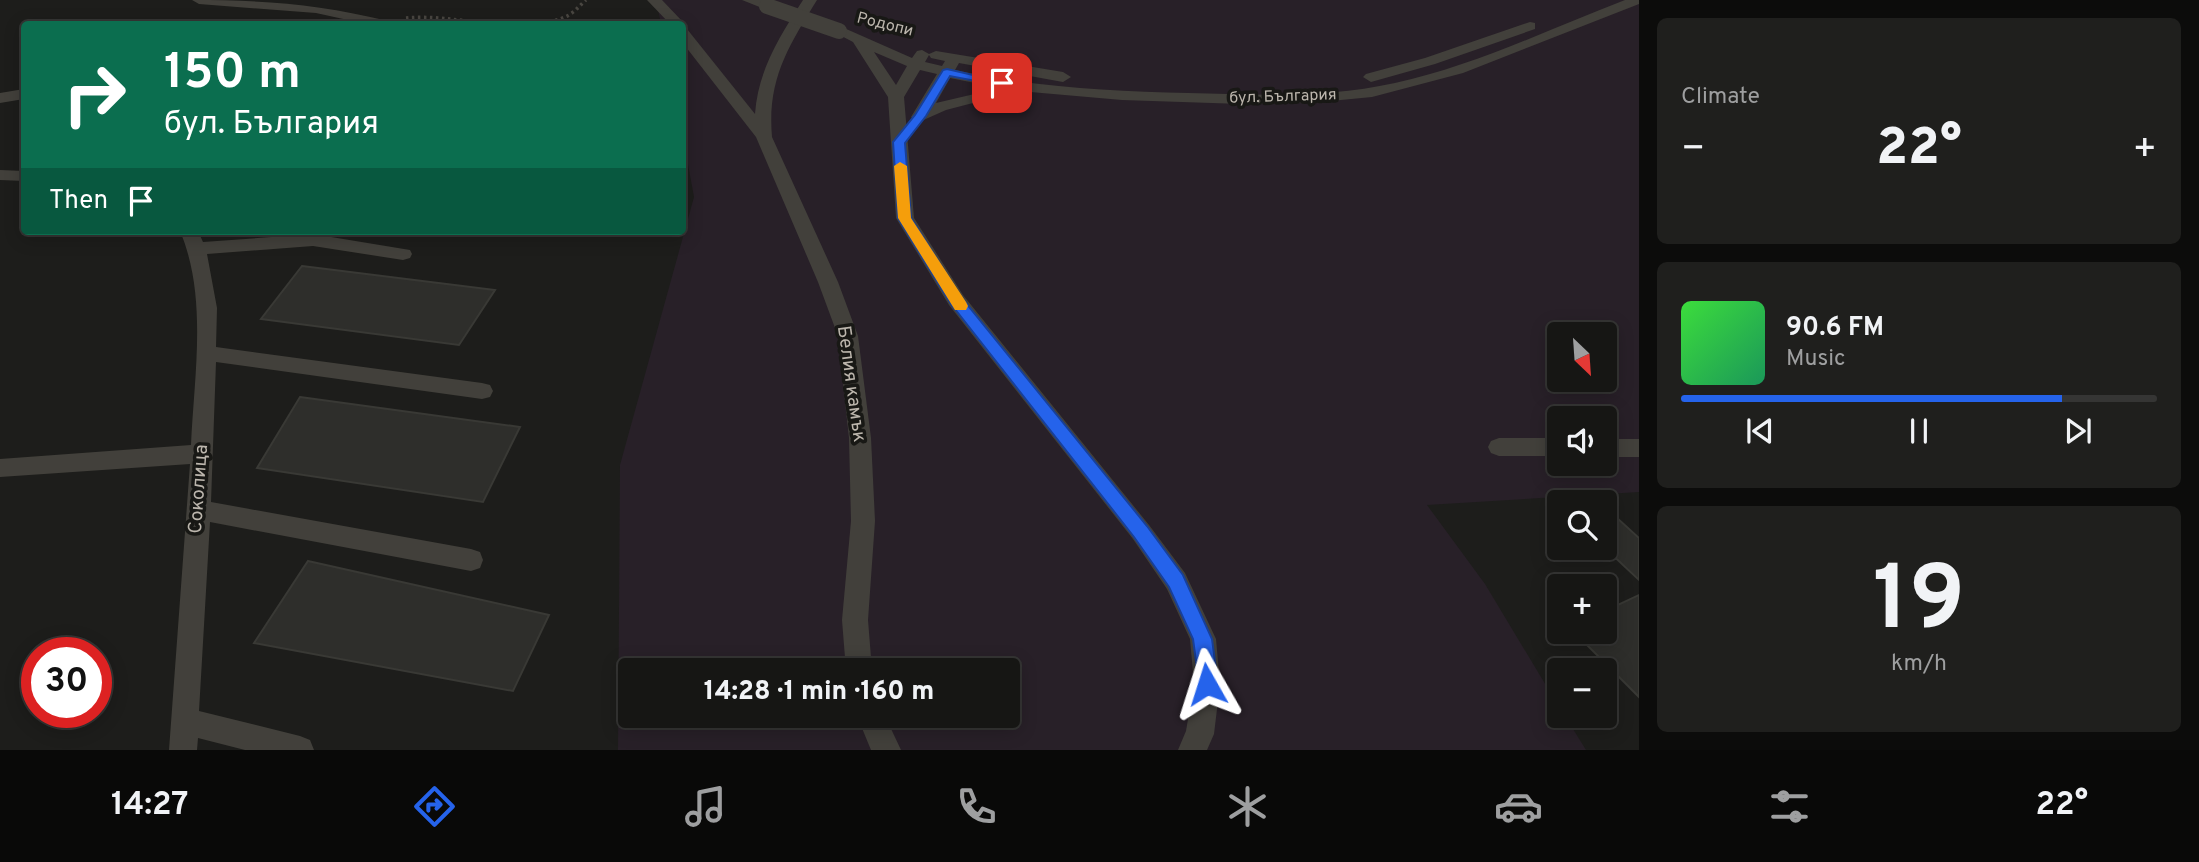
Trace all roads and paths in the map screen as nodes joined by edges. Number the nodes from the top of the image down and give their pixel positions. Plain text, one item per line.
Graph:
1 (199, 0) edge
2 (586, 0) edge
3 (654, 0) edge
4 (749, 0) edge
5 (810, 0) edge
6 (1600, 0) edge
7 (1637, 0) edge
8 (369, 21) edge
9 (395, 21) edge
10 (500, 21) edge
11 (546, 21) edge
12 (674, 21) edge
13 (839, 31) junction
14 (686, 37) edge
15 (858, 39) junction
16 (920, 58) junction
17 (951, 66) junction
18 (1027, 87) junction
19 (21, 94) edge
20 (896, 97) junction
21 (0, 98) edge
22 (920, 116) junction
23 (764, 137) junction
24 (899, 142) junction
25 (193, 240) edge
26 (403, 254) dead end
27 (205, 352) junction
28 (482, 391) dead end
29 (1499, 447) dead end
30 (1547, 447) edge
31 (1617, 447) edge
32 (1639, 448) edge
33 (202, 454) junction
34 (0, 468) edge
35 (198, 510) junction
36 (471, 560) dead end
37 (858, 658) edge
38 (185, 721) junction
39 (874, 728) edge
40 (183, 750) edge
41 (300, 750) edge
42 (887, 750) edge
43 (1192, 750) edge

1 - 8 street
2 - 11 path
3 - 12 street
4 - 13 street, Родопи, bridge
5 - 23 street, Белия камък
6 - 17 street, бул. България
7 - 18 street, бул. България
9 - 10 path
13 - 15 street, Родопи
13 - 16 street, Родопи
14 - 23 street
15 - 16 street, Родопи
15 - 20 street
16 - 17 street, бул. България
16 - 20 street
17 - 18 street, бул. България
17 - 22 street
18 - 22 street
19 - 21 street
20 - 24 street
22 - 24 street
23 - 37 street, Белия камък
24 - 43 street
25 - 26 street
25 - 27 street, Соколица
27 - 28 street
27 - 33 street, Соколица
29 - 30 street
31 - 32 street
33 - 34 street
33 - 35 street, Соколица
35 - 36 street
35 - 38 street, Соколица
38 - 40 street, Соколица
38 - 41 street
39 - 42 street

